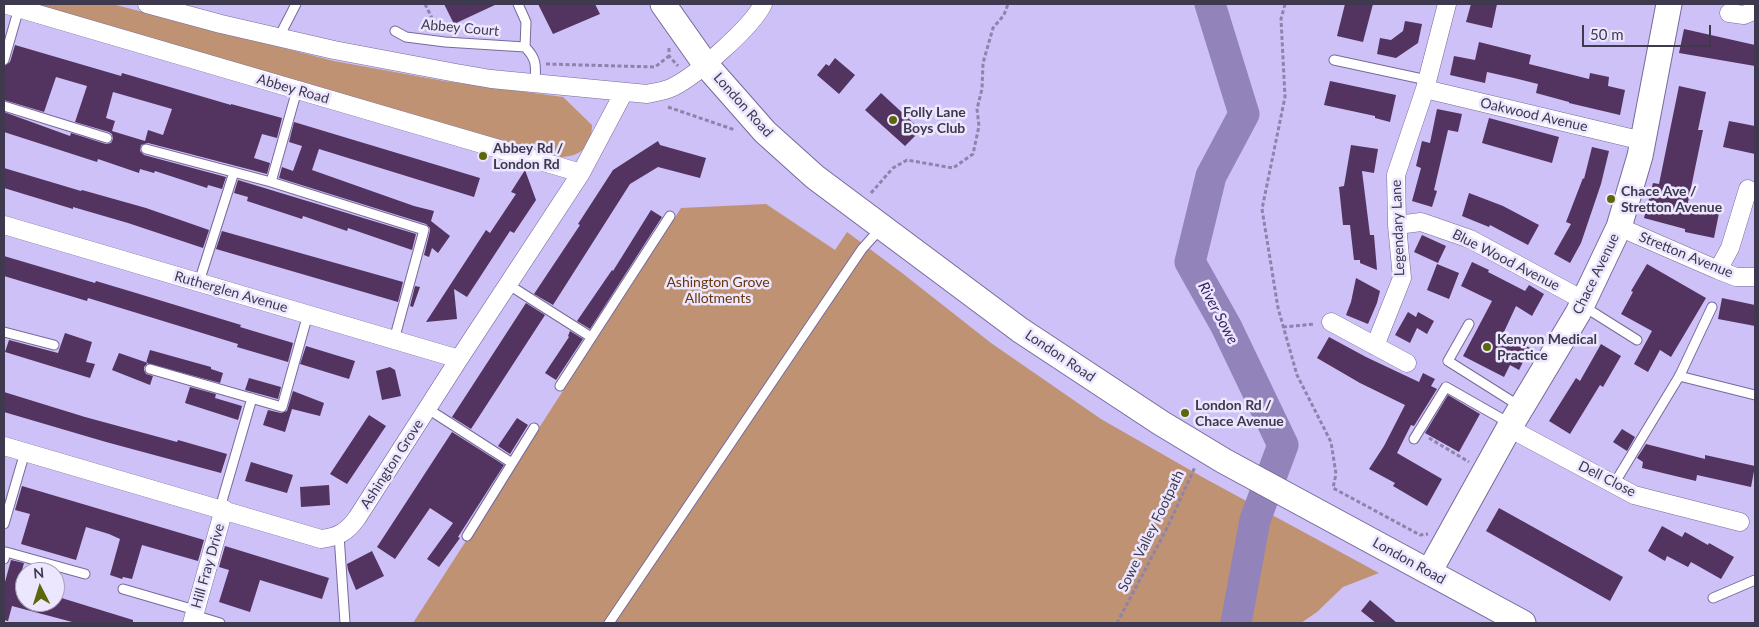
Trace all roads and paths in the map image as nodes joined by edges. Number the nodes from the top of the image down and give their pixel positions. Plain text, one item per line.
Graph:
1 (147, 4) edge
2 (296, 4) edge
3 (426, 4) edge
4 (518, 4) edge
5 (663, 4) edge
6 (763, 4) edge
7 (1008, 4) edge
8 (1285, 4) edge
9 (1447, 4) edge
10 (1669, 4) edge
11 (12, 6) edge
12 (1755, 10) edge
13 (1729, 13) dead end
14 (395, 31) dead end
15 (279, 37) junction
16 (445, 42) junction
17 (525, 47) junction
18 (669, 56) dead end
19 (4, 60) edge
20 (1334, 60) dead end
21 (536, 64) junction
22 (706, 65) junction
23 (535, 82) junction
24 (1426, 84) junction
25 (297, 90) junction
26 (624, 92) junction
27 (662, 105) dead end
28 (4, 106) edge
29 (743, 132) dead end
30 (107, 138) dead end
31 (1643, 141) junction
32 (146, 148) dead end
33 (234, 172) junction
34 (581, 173) junction
35 (271, 182) junction
36 (1748, 190) dead end
37 (857, 208) junction
38 (670, 216) dead end
39 (4, 225) edge
40 (1397, 225) junction
41 (882, 226) junction
42 (1619, 227) junction
43 (1718, 270) junction
44 (1755, 277) edge
45 (199, 282) junction
46 (509, 285) junction
47 (1582, 302) junction
48 (1712, 307) dead end
49 (308, 314) junction
50 (1331, 322) joint
51 (1469, 324) dead end
52 (1283, 327) junction
53 (4, 332) edge
54 (591, 337) junction
55 (394, 340) junction
56 (1637, 340) dead end
57 (54, 345) dead end
58 (1375, 346) junction
59 (459, 359) junction
60 (1407, 363) dead end
61 (150, 369) dead end
62 (1679, 376) junction
63 (560, 386) dead end
64 (1755, 395) edge
65 (252, 398) junction
66 (428, 409) junction
67 (1514, 419) junction
68 (534, 428) dead end
69 (1416, 435) joint
70 (4, 446) edge
71 (1203, 448) junction
72 (25, 452) junction
73 (512, 463) junction
74 (1484, 472) junction
75 (1614, 484) junction
76 (222, 509) junction
77 (1740, 522) dead end
78 (4, 524) edge
79 (339, 535) junction
80 (467, 536) dead end
81 (1447, 539) junction
82 (4, 554) edge
83 (1429, 572) junction
84 (86, 574) dead end
85 (1755, 580) edge
86 (123, 589) dead end
87 (1713, 598) dead end
88 (194, 616) edge
89 (1497, 617) edge
90 (220, 623) edge
91 (344, 623) edge
92 (608, 623) edge
93 (1117, 623) edge
94 (1523, 623) edge

1 - 15 street
2 - 15 lane
3 - 16 path
4 - 17 lane
5 - 22 main road, London Road
6 - 22 street
7 - 37 path
8 - 52 path
9 - 24 street, Legendary Lane
10 - 31 main road, Chace Avenue
11 - 19 lane
11 - 25 street, Abbey Road
12 - 13 street
14 - 16 lane, Abbey Court
15 - 23 street
16 - 17 lane, Abbey Court
17 - 21 lane
18 - 21 path
20 - 24 lane
21 - 23 lane
22 - 26 street
22 - 37 main road, London Road
23 - 26 street
24 - 31 street, Oakwood Avenue
24 - 40 street, Legendary Lane
25 - 34 street, Abbey Road
25 - 35 lane
26 - 34 street, Ashington Grove
27 - 29 path
28 - 30 lane
31 - 42 main road, Chace Avenue
32 - 33 lane
33 - 35 lane
33 - 45 lane
34 - 46 street, Ashington Grove
35 - 55 lane
36 - 43 street
37 - 41 main road, London Road
38 - 54 lane
39 - 45 street, Rutherglen Avenue
40 - 47 street, Blue Wood Avenue
40 - 58 street, Legendary Lane
41 - 71 main road, London Road
41 - 92 lane
42 - 43 street, Stretton Avenue
42 - 47 main road, Chace Avenue
43 - 44 street, Stretton Avenue
45 - 49 street, Rutherglen Avenue
46 - 54 lane
46 - 59 street, Ashington Grove
47 - 56 lane
47 - 67 main road, Chace Avenue
48 - 62 lane
49 - 55 street, Rutherglen Avenue
49 - 65 lane
50 - 52 path
50 - 58 street
51 - 67 lane
52 - 81 path
53 - 57 lane
54 - 63 lane
55 - 59 street, Rutherglen Avenue
58 - 60 street
59 - 66 street, Ashington Grove
61 - 65 lane
62 - 64 lane
62 - 75 lane
65 - 76 lane
66 - 73 lane
66 - 79 street, Ashington Grove
67 - 69 lane
67 - 74 main road, Chace Avenue
67 - 75 street, Dell Close
68 - 73 lane
69 - 74 path
70 - 72 street
71 - 83 main road, London Road
71 - 93 path, Sowe Valley Footpath
72 - 76 street
72 - 78 lane
73 - 80 lane
74 - 81 main road, Chace Avenue
75 - 77 street, Dell Close
76 - 79 street
76 - 88 street, Hill Fray Drive
79 - 91 lane
81 - 83 main road, Chace Avenue
82 - 84 lane
83 - 89 main road, London Road
85 - 87 lane
86 - 88 lane
88 - 90 lane
89 - 94 main road, London Road

